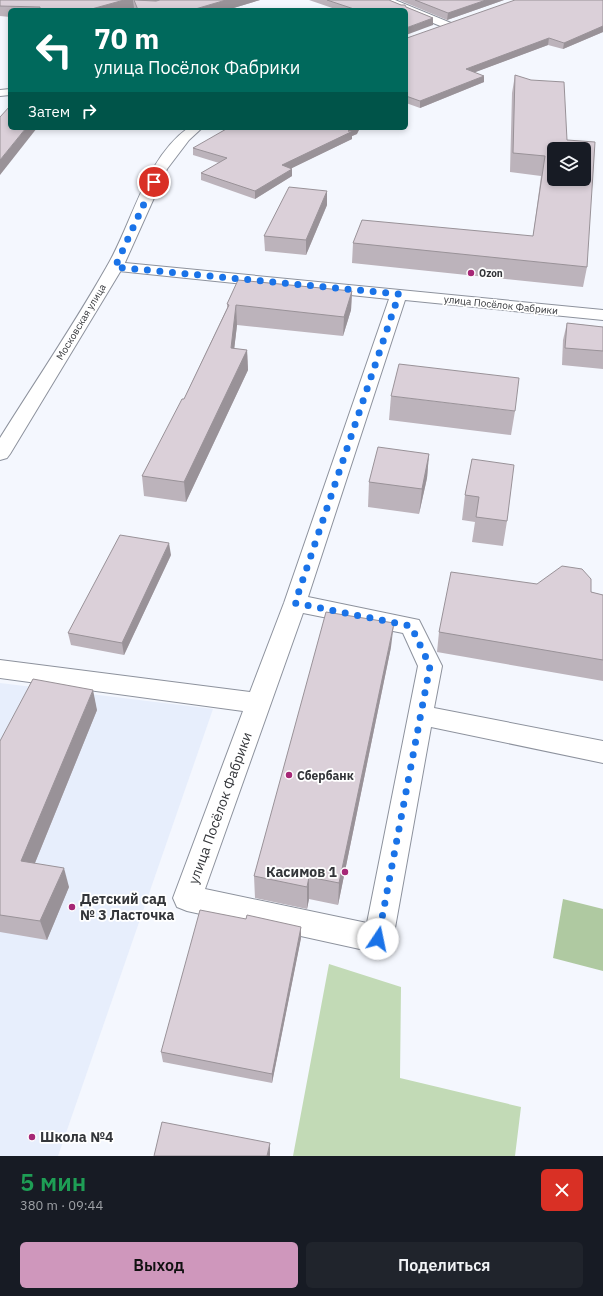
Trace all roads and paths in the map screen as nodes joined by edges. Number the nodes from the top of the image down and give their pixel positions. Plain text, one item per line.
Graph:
1 (386, 0) edge
2 (408, 8) edge
3 (408, 8) edge
4 (433, 30) edge
5 (193, 130) edge
6 (115, 267) junction
7 (399, 294) junction
8 (603, 315) edge
9 (0, 454) edge
10 (295, 603) junction
11 (0, 669) edge
12 (258, 703) junction
13 (421, 715) junction
14 (603, 752) edge

1 - 2 street
3 - 4 street
5 - 6 street, Московская улица
6 - 7 street, улица Посёлок Фабрики
6 - 9 street, Московская улица
7 - 8 street, улица Посёлок Фабрики
7 - 10 street, улица Посёлок Фабрики
10 - 12 street, улица Посёлок Фабрики
10 - 13 street, улица Посёлок Фабрики
11 - 12 street
12 - 13 street, улица Посёлок Фабрики
13 - 14 street

